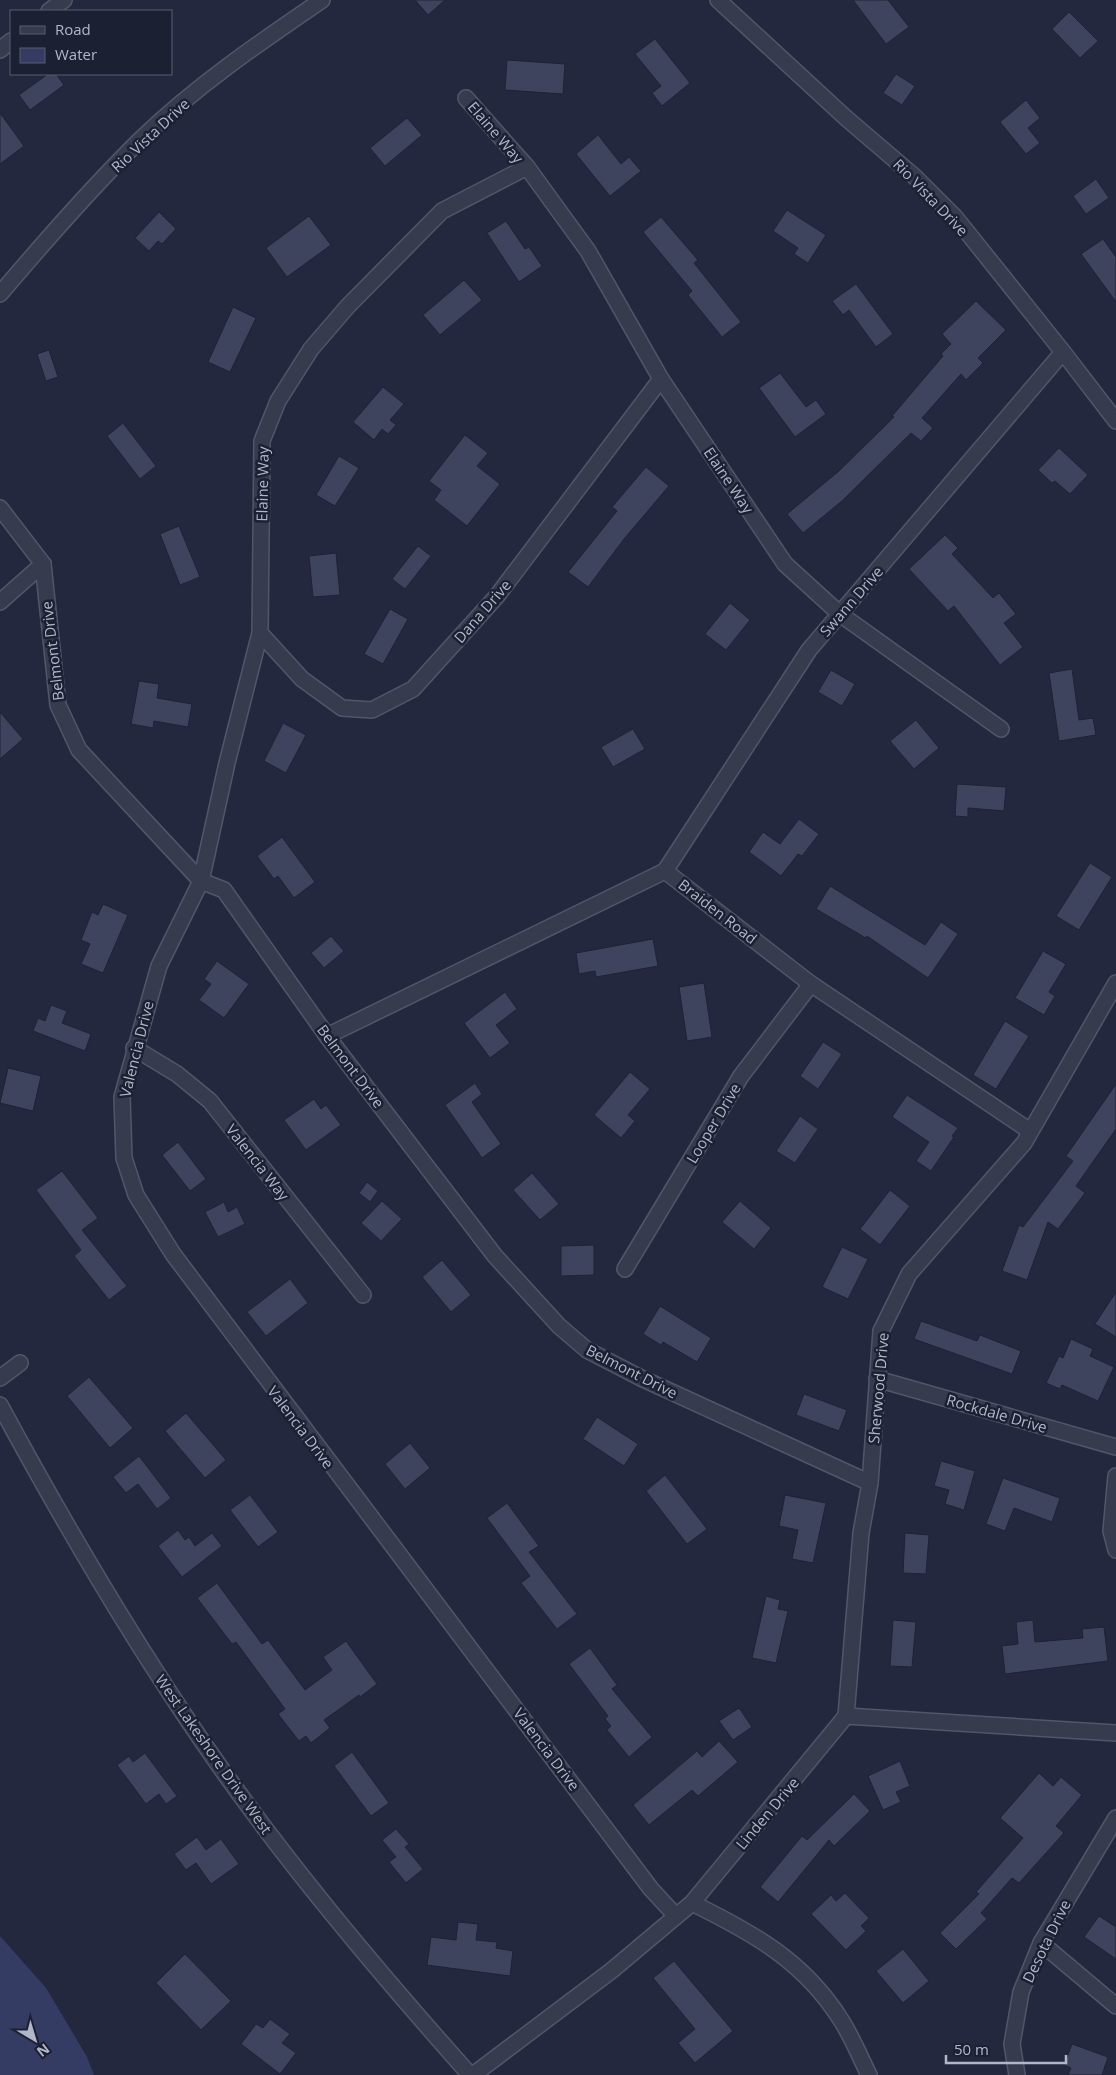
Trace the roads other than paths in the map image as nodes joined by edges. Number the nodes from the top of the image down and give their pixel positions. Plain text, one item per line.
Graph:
1 (64, 0) edge
2 (322, 0) edge
3 (718, 0) edge
4 (50, 10) edge
5 (10, 42) edge
6 (0, 50) edge
7 (466, 98) dead end
8 (526, 167) junction
9 (0, 294) edge
10 (1063, 352) junction
11 (661, 379) junction
12 (1116, 421) edge
13 (0, 508) edge
14 (43, 564) junction
15 (0, 602) edge
16 (840, 614) junction
17 (260, 633) junction
18 (1001, 729) dead end
19 (666, 871) junction
20 (201, 881) junction
21 (1116, 983) edge
22 (811, 984) junction
23 (327, 1036) junction
24 (134, 1048) junction
25 (1030, 1131) junction
26 (625, 1269) dead end
27 (362, 1295) dead end
28 (20, 1363) dead end
29 (0, 1378) edge
30 (877, 1380) junction
31 (0, 1405) edge
32 (1116, 1446) edge
33 (1116, 1476) edge
34 (870, 1483) junction
35 (1116, 1550) edge
36 (846, 1716) junction
37 (1116, 1732) edge
38 (1116, 1818) edge
39 (692, 1903) junction
40 (676, 1916) junction
41 (1042, 1943) junction
42 (1116, 2006) edge
43 (471, 2075) edge
44 (869, 2075) edge
45 (1017, 2075) edge

1 - 4 street
2 - 9 street, Rio Vista Drive
3 - 10 street, Rio Vista Drive
5 - 6 street
7 - 8 street, Elaine Way
8 - 11 street, Elaine Way
8 - 17 street, Elaine Way
10 - 12 street, Rio Vista Drive
10 - 16 street, Swann Drive
11 - 16 street, Elaine Way
11 - 17 street, Dana Drive
13 - 14 street
14 - 15 street
14 - 20 street, Belmont Drive
16 - 18 street, Elaine Way
16 - 19 street, Swann Drive
17 - 20 street, Elaine Way
19 - 22 street, Braiden Road
19 - 23 street, Braiden Road
20 - 23 street, Belmont Drive
20 - 24 street, Valencia Drive
21 - 25 street, Sherwood Drive
22 - 25 street, Braiden Road
22 - 26 street, Looper Drive
23 - 34 street, Belmont Drive
24 - 27 street, Valencia Way
24 - 40 street, Valencia Drive
25 - 30 street, Sherwood Drive
28 - 29 street
30 - 32 street, Rockdale Drive
30 - 34 street, Sherwood Drive
31 - 43 street, West Lakeshore Drive West
33 - 35 street
34 - 36 street, Sherwood Drive
36 - 37 street
36 - 39 street, Linden Drive
38 - 41 street, Desota Drive
39 - 40 street, Linden Drive
39 - 44 street
40 - 43 street, Linden Drive
41 - 42 street
41 - 45 street, Desota Drive

